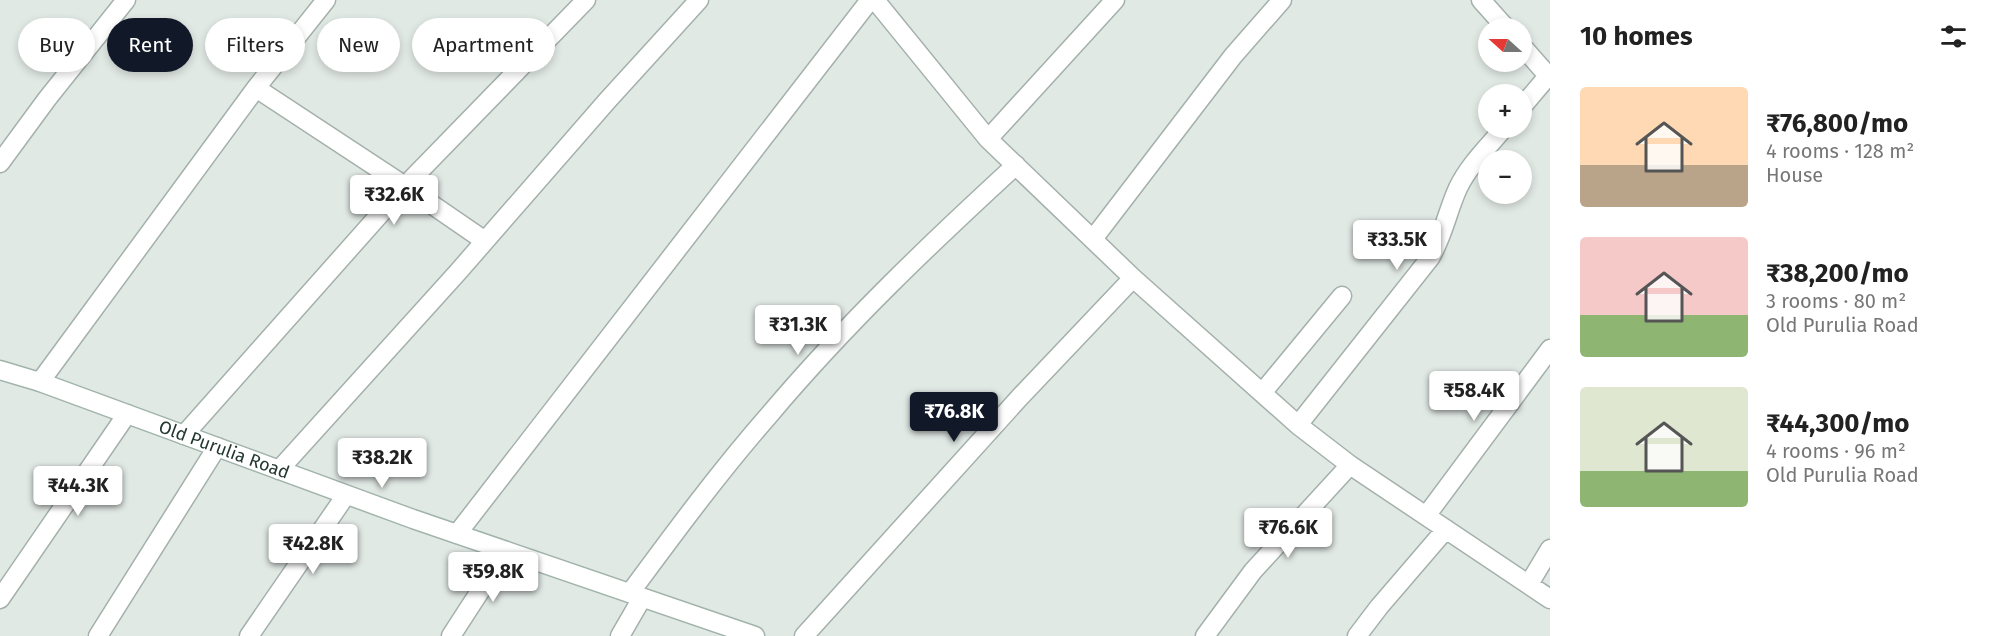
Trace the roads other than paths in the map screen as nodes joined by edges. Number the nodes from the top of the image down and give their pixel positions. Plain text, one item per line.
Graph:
1 (126, 0) edge
2 (326, 0) edge
3 (586, 0) edge
4 (699, 0) edge
5 (870, 0) edge
6 (875, 0) edge
7 (1115, 0) edge
8 (1282, 0) edge
9 (1481, 0) edge
10 (1497, 18) edge
11 (1532, 58) edge
12 (1549, 77) edge
13 (256, 88) junction
14 (1532, 96) edge
15 (988, 138) junction
16 (1496, 138) edge
17 (0, 163) edge
18 (1016, 165) junction
19 (405, 186) junction
20 (1093, 239) junction
21 (485, 241) junction
22 (1133, 278) junction
23 (1342, 296) dead end
24 (1550, 349) edge
25 (0, 370) edge
26 (40, 382) junction
27 (1262, 393) junction
28 (127, 414) junction
29 (1298, 425) junction
30 (184, 435) junction
31 (217, 447) junction
32 (1350, 465) junction
33 (279, 470) junction
34 (346, 495) junction
35 (1426, 516) junction
36 (1446, 529) junction
37 (458, 534) junction
38 (1550, 549) edge
39 (506, 551) junction
40 (1529, 584) junction
41 (636, 595) junction
42 (1550, 598) edge
43 (0, 599) edge
44 (98, 636) edge
45 (249, 636) edge
46 (451, 636) edge
47 (620, 636) edge
48 (755, 636) edge
49 (804, 636) edge
50 (1205, 636) edge
51 (1357, 636) edge

1 - 17 street
2 - 13 street
3 - 19 street
4 - 21 street
5 - 37 street
6 - 15 street
7 - 15 street
8 - 20 street
9 - 10 street
11 - 12 street
12 - 14 street
13 - 19 street
13 - 26 street
15 - 18 street
16 - 29 street
18 - 20 street
18 - 41 street
19 - 21 street
19 - 30 street
20 - 22 street
21 - 33 street
22 - 27 street
22 - 49 street
23 - 27 street
24 - 35 street
25 - 26 street, Old Purulia Road
26 - 28 street, Old Purulia Road
27 - 29 street
28 - 30 street, Old Purulia Road
28 - 43 street
29 - 32 street
30 - 31 street, Old Purulia Road
31 - 33 street, Old Purulia Road
31 - 44 street
32 - 35 street
32 - 50 street
33 - 34 street, Old Purulia Road
34 - 37 street, Old Purulia Road
34 - 45 street
35 - 36 street
36 - 40 street
36 - 51 street
37 - 39 street, Old Purulia Road
38 - 40 street
39 - 41 street, Old Purulia Road
39 - 46 street
40 - 42 street
41 - 47 street
41 - 48 street, Old Purulia Road

